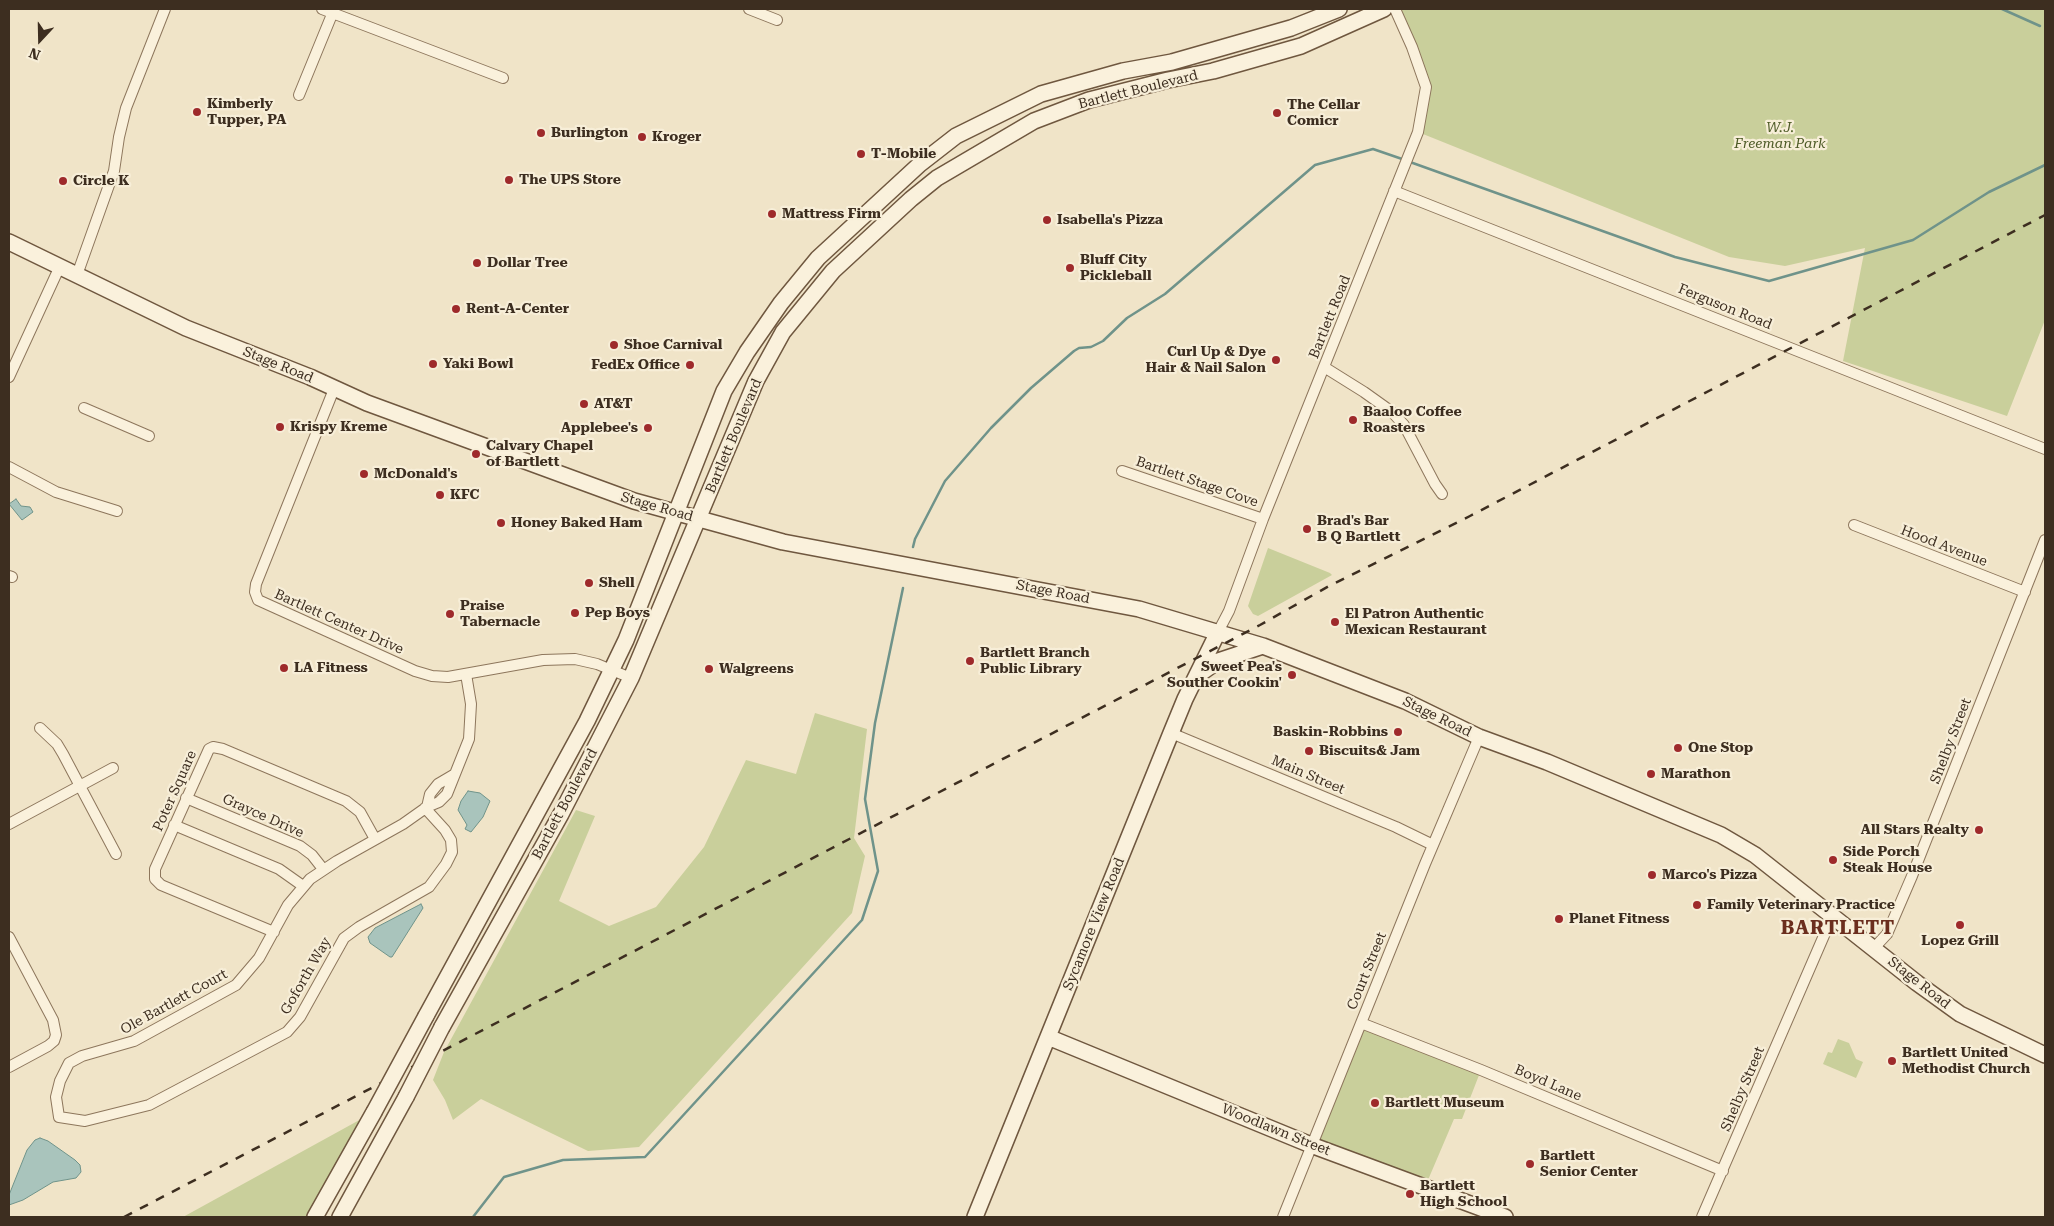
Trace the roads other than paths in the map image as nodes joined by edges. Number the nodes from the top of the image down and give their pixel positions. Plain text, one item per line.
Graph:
1 (165, 9) edge
2 (322, 9) edge
3 (749, 9) edge
4 (1339, 9) edge
5 (1384, 9) edge
6 (1395, 9) edge
7 (333, 12) junction
8 (777, 20) dead end
9 (1291, 28) junction
10 (1301, 46) junction
11 (1123, 71) junction
12 (503, 78) dead end
13 (1129, 90) junction
14 (299, 95) dead end
15 (1394, 191) junction
16 (9, 242) edge
17 (60, 266) junction
18 (77, 275) junction
19 (1324, 367) junction
20 (9, 374) edge
21 (334, 389) junction
22 (84, 408) dead end
23 (149, 436) dead end
24 (2045, 449) edge
25 (9, 467) edge
26 (1122, 471) dead end
27 (1442, 494) dead end
28 (117, 512) dead end
29 (677, 513) junction
30 (1263, 519) junction
31 (699, 520) junction
32 (1854, 525) dead end
33 (2045, 540) edge
34 (2025, 592) junction
35 (1218, 632) junction
36 (1263, 646) junction
37 (612, 669) junction
38 (466, 674) junction
39 (1197, 676) junction
40 (631, 678) junction
41 (40, 728) dead end
42 (1171, 732) junction
43 (1479, 737) junction
44 (113, 768) dead end
45 (81, 785) junction
46 (186, 798) junction
47 (426, 808) junction
48 (9, 824) edge
49 (174, 825) junction
50 (375, 840) junction
51 (1433, 845) junction
52 (116, 854) dead end
53 (323, 869) junction
54 (303, 886) junction
55 (1832, 917) junction
56 (274, 932) junction
57 (9, 937) edge
58 (1874, 948) junction
59 (1361, 1023) junction
60 (1048, 1037) junction
61 (2045, 1055) edge
62 (9, 1067) edge
63 (60, 1118) joint
64 (1311, 1145) junction
65 (1723, 1171) junction
66 (315, 1217) edge
67 (340, 1217) edge
68 (975, 1217) edge
69 (1283, 1217) edge
70 (1505, 1217) edge
71 (1702, 1217) edge

1 - 18 street
2 - 7 street
3 - 8 street
4 - 9 main road, Bartlett Boulevard
5 - 10 main road, Bartlett Boulevard
6 - 15 street, Bartlett Road
7 - 12 street
7 - 14 street
9 - 10 main road
9 - 11 main road, Bartlett Boulevard
10 - 13 main road, Bartlett Boulevard
11 - 13 main road
11 - 29 main road, Bartlett Boulevard
13 - 31 main road, Bartlett Boulevard
15 - 19 street, Bartlett Road
15 - 24 street, Ferguson Road
16 - 17 main road, Stage Road
17 - 18 main road, Stage Road
17 - 20 street
18 - 21 main road, Stage Road
19 - 27 street
19 - 30 street, Bartlett Road
21 - 29 main road, Stage Road
21 - 38 street, Bartlett Center Drive
22 - 23 street
25 - 28 street
26 - 30 street, Bartlett Stage Cove
29 - 31 main road, Stage Road
29 - 37 main road, Bartlett Boulevard
30 - 35 street, Bartlett Road
31 - 35 main road, Stage Road
31 - 40 main road, Bartlett Boulevard
32 - 34 street, Hood Avenue
33 - 34 street, Shelby Street
34 - 58 street, Shelby Street
35 - 36 main road, Stage Road
35 - 39 main road, Sycamore View Road
36 - 39 main road
36 - 43 main road, Stage Road
37 - 38 street, Bartlett Center Drive
37 - 40 street, Bartlett Center Drive
37 - 66 main road, Bartlett Boulevard, bridge
38 - 47 street, Ole Bartlett Court
39 - 42 main road, Sycamore View Road
40 - 67 main road, Bartlett Boulevard, bridge
41 - 45 street
42 - 51 street, Main Street
42 - 60 main road, Sycamore View Road
43 - 51 street, Court Street
43 - 55 main road, Stage Road
44 - 45 street
45 - 48 street
45 - 52 street
46 - 49 street, Poter Square
46 - 50 street, Poter Square
46 - 53 street, Grayce Drive
47 - 50 street, Ole Bartlett Court
47 - 63 street, Goforth Way
49 - 54 street
49 - 56 street, Poter Square
50 - 53 street, Ole Bartlett Court
51 - 59 street, Court Street
53 - 54 street, Ole Bartlett Court
54 - 56 street, Ole Bartlett Court
55 - 58 main road, Stage Road
55 - 65 street, Shelby Street
56 - 63 street, Ole Bartlett Court
57 - 62 street
58 - 61 main road, Stage Road
59 - 64 street, Court Street
59 - 65 street, Boyd Lane
60 - 64 main road, Woodlawn Street
60 - 68 main road, Sycamore View Road
64 - 69 street, Court Street
64 - 70 main road, Woodlawn Street
65 - 71 street, Shelby Street

